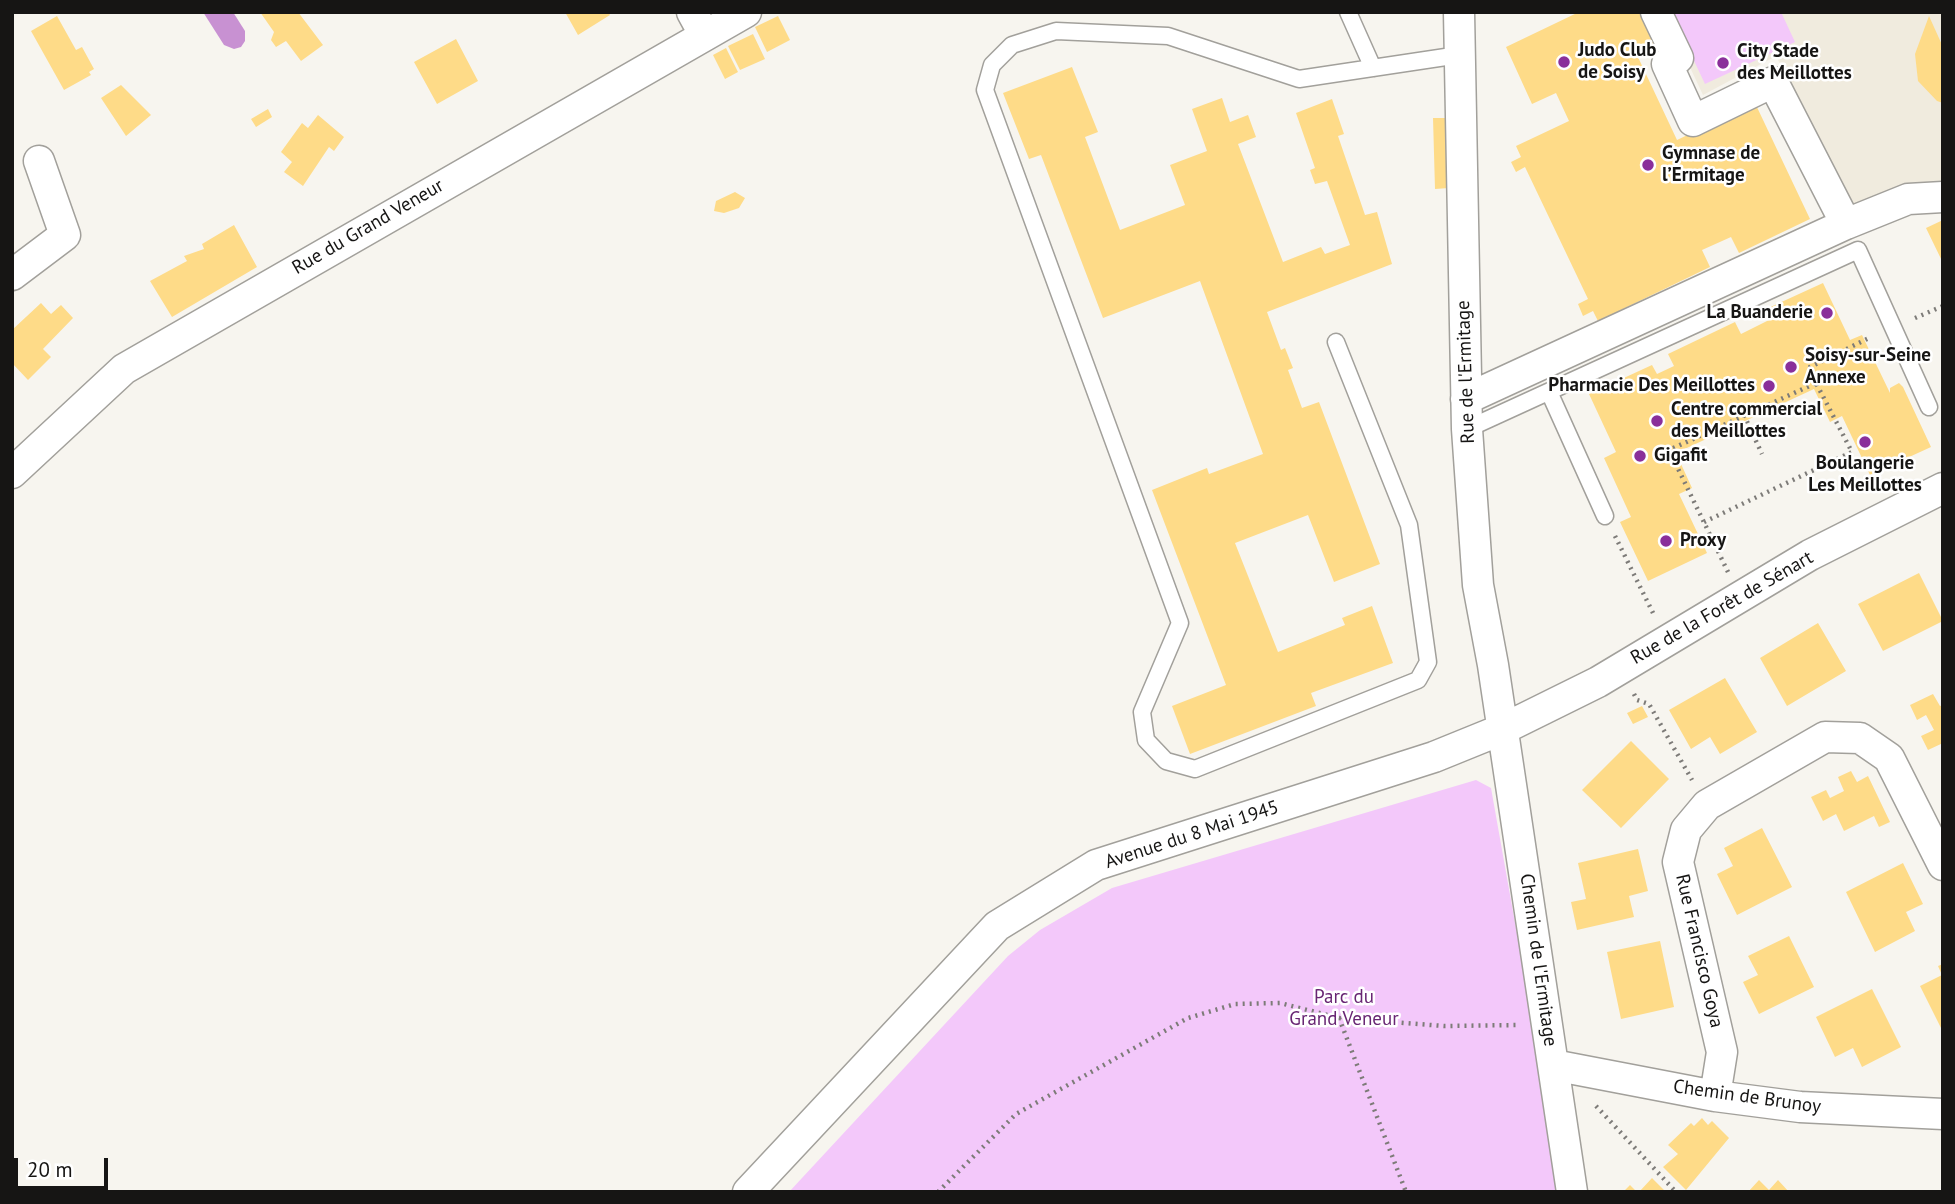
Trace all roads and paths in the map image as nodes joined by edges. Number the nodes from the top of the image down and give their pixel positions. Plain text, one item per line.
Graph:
1 (746, 12) edge
2 (1348, 12) edge
3 (1459, 12) edge
4 (1656, 12) edge
5 (698, 23) edge
6 (1459, 55) junction
7 (1373, 68) junction
8 (39, 161) dead end
9 (1943, 197) edge
10 (1846, 224) junction
11 (12, 275) edge
12 (1943, 306) edge
13 (1892, 327) junction
14 (1336, 342) dead end
15 (1816, 383) junction
16 (1550, 394) junction
17 (1466, 399) junction
18 (1929, 407) dead end
19 (1744, 415) junction
20 (1467, 429) junction
21 (1762, 454) dead end
22 (12, 473) edge
23 (1943, 488) edge
24 (1605, 516) joint
25 (1704, 522) junction
26 (1739, 596) junction
27 (1666, 640) junction
28 (1620, 668) junction
29 (1503, 729) junction
30 (1707, 805) junction
31 (1943, 865) edge
32 (1339, 1018) junction
33 (1548, 1025) junction
34 (1553, 1065) junction
35 (1585, 1069) junction
36 (1715, 1096) junction
37 (1943, 1114) edge
38 (748, 1192) edge
39 (938, 1192) edge
40 (1406, 1192) edge
41 (1572, 1192) edge
42 (1676, 1192) edge

1 - 5 street, Rue du Grand Veneur
2 - 7 lane
3 - 6 street, Rue de l'Ermitage
4 - 10 street
5 - 22 street, Rue du Grand Veneur
6 - 7 lane
6 - 17 street, Rue de l'Ermitage
7 - 14 lane
8 - 11 street
9 - 10 street
10 - 17 street
12 - 13 path
13 - 15 path
13 - 16 lane
13 - 18 lane
15 - 19 path
15 - 25 path
16 - 20 lane
16 - 24 lane
17 - 20 street, Rue de l'Ermitage
19 - 21 path
19 - 25 path
20 - 29 street, Rue de l'Ermitage
23 - 26 street, Rue de la Forêt de Sénart
24 - 27 path
25 - 26 path
26 - 27 street, Rue de la Forêt de Sénart
27 - 28 street, Rue de la Forêt de Sénart
28 - 29 street, Rue de la Forêt de Sénart
28 - 30 path
29 - 33 street, Chemin de l'Ermitage
29 - 38 street, Avenue du 8 Mai 1945
30 - 31 street, Rue Francisco Goya
30 - 36 street, Rue Francisco Goya
32 - 33 path
32 - 39 path
32 - 40 path
33 - 34 street, Chemin de l'Ermitage
34 - 35 street, Chemin de Brunoy
34 - 41 street, Chemin de l'Ermitage
35 - 36 street, Chemin de Brunoy
35 - 42 path
36 - 37 street, Chemin de Brunoy

